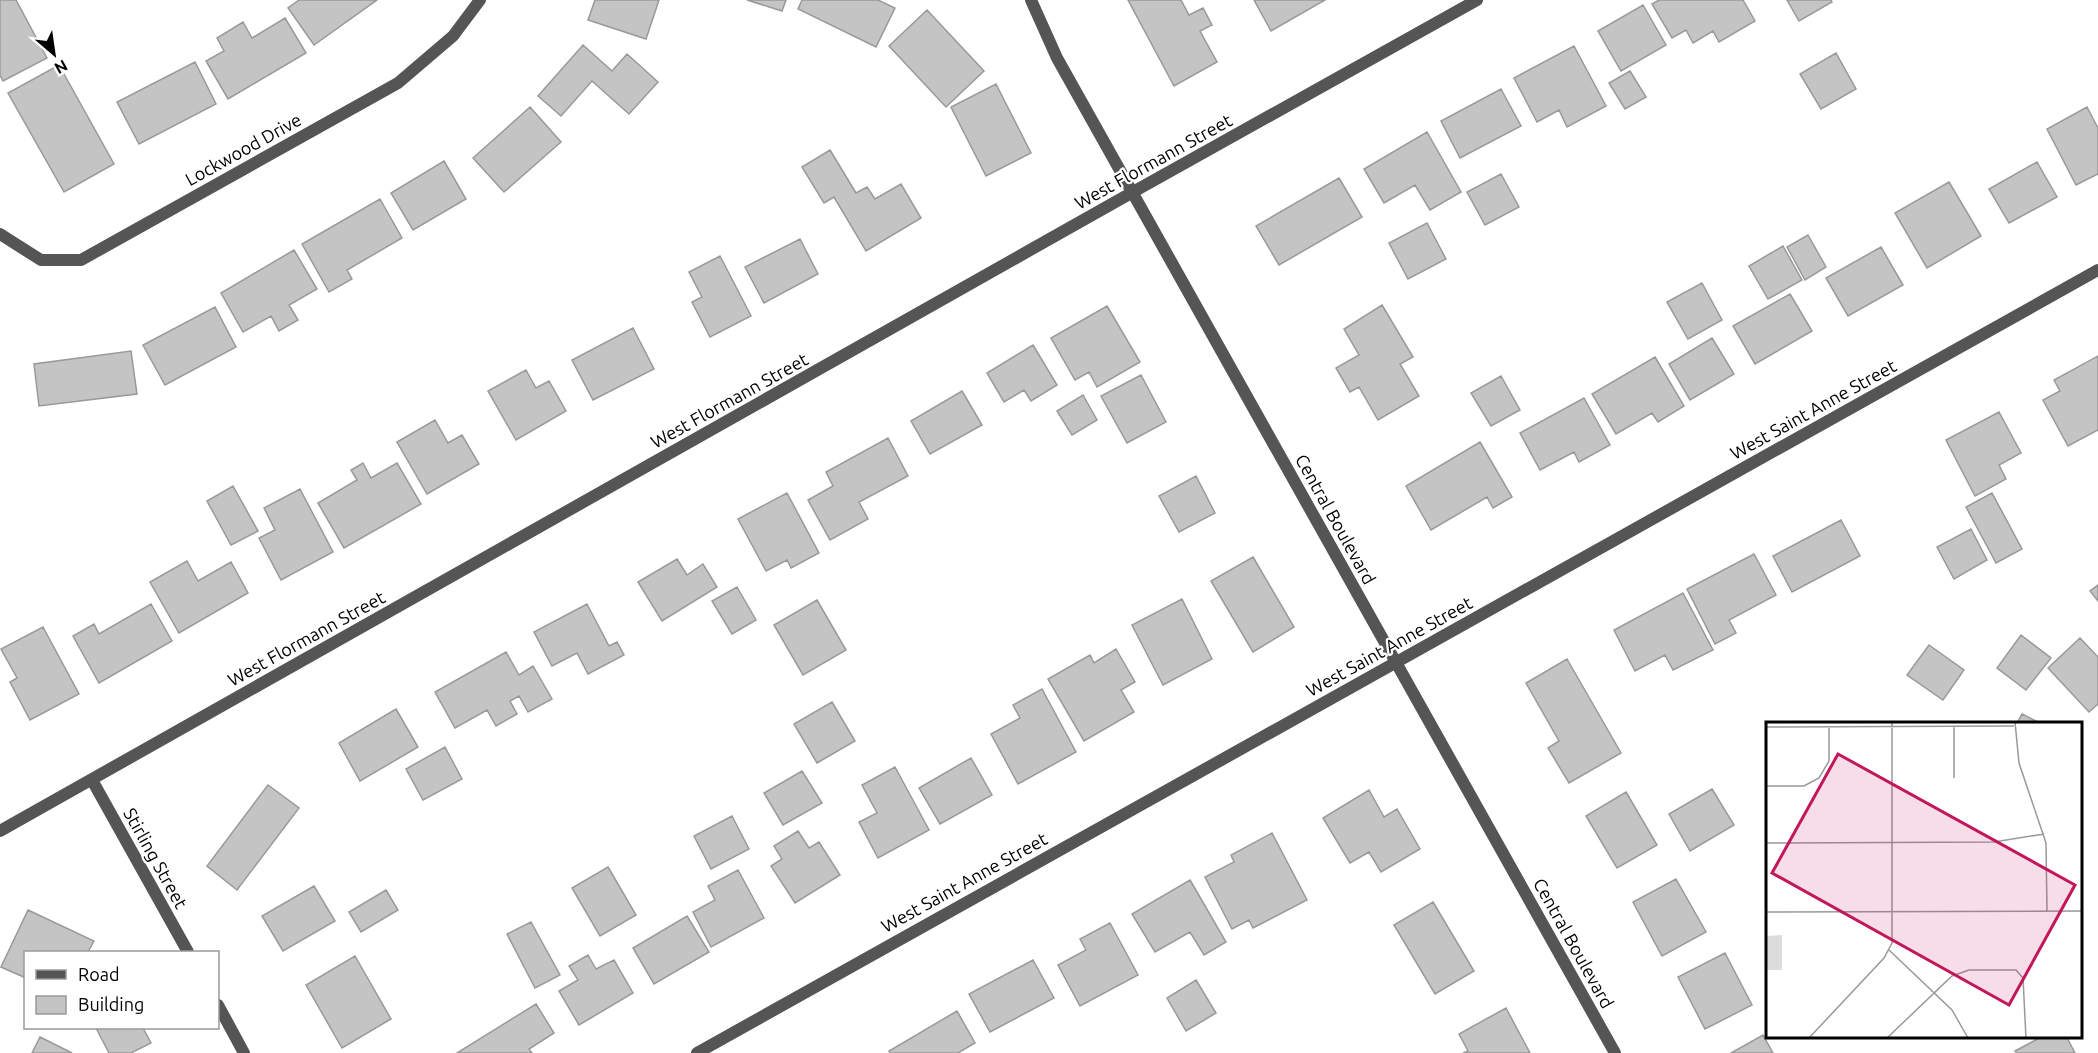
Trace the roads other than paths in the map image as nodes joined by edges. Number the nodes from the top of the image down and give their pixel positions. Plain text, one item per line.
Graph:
1 (480, 0) edge
2 (1031, 0) edge
3 (1477, 0) edge
4 (1132, 192) junction
5 (0, 234) edge
6 (2098, 270) edge
7 (1396, 663) junction
8 (92, 780) junction
9 (0, 831) edge
10 (187, 951) edge
11 (219, 1007) edge
12 (244, 1053) edge
13 (697, 1053) edge
14 (1615, 1053) edge

1 - 5 street, Lockwood Drive
2 - 4 street, Central Boulevard
3 - 4 street, West Flormann Street
4 - 7 street, Central Boulevard
4 - 8 street, West Flormann Street
6 - 7 street, West Saint Anne Street
7 - 13 street, West Saint Anne Street
7 - 14 street, Central Boulevard
8 - 9 street, West Flormann Street
8 - 10 street, Stirling Street
11 - 12 street

